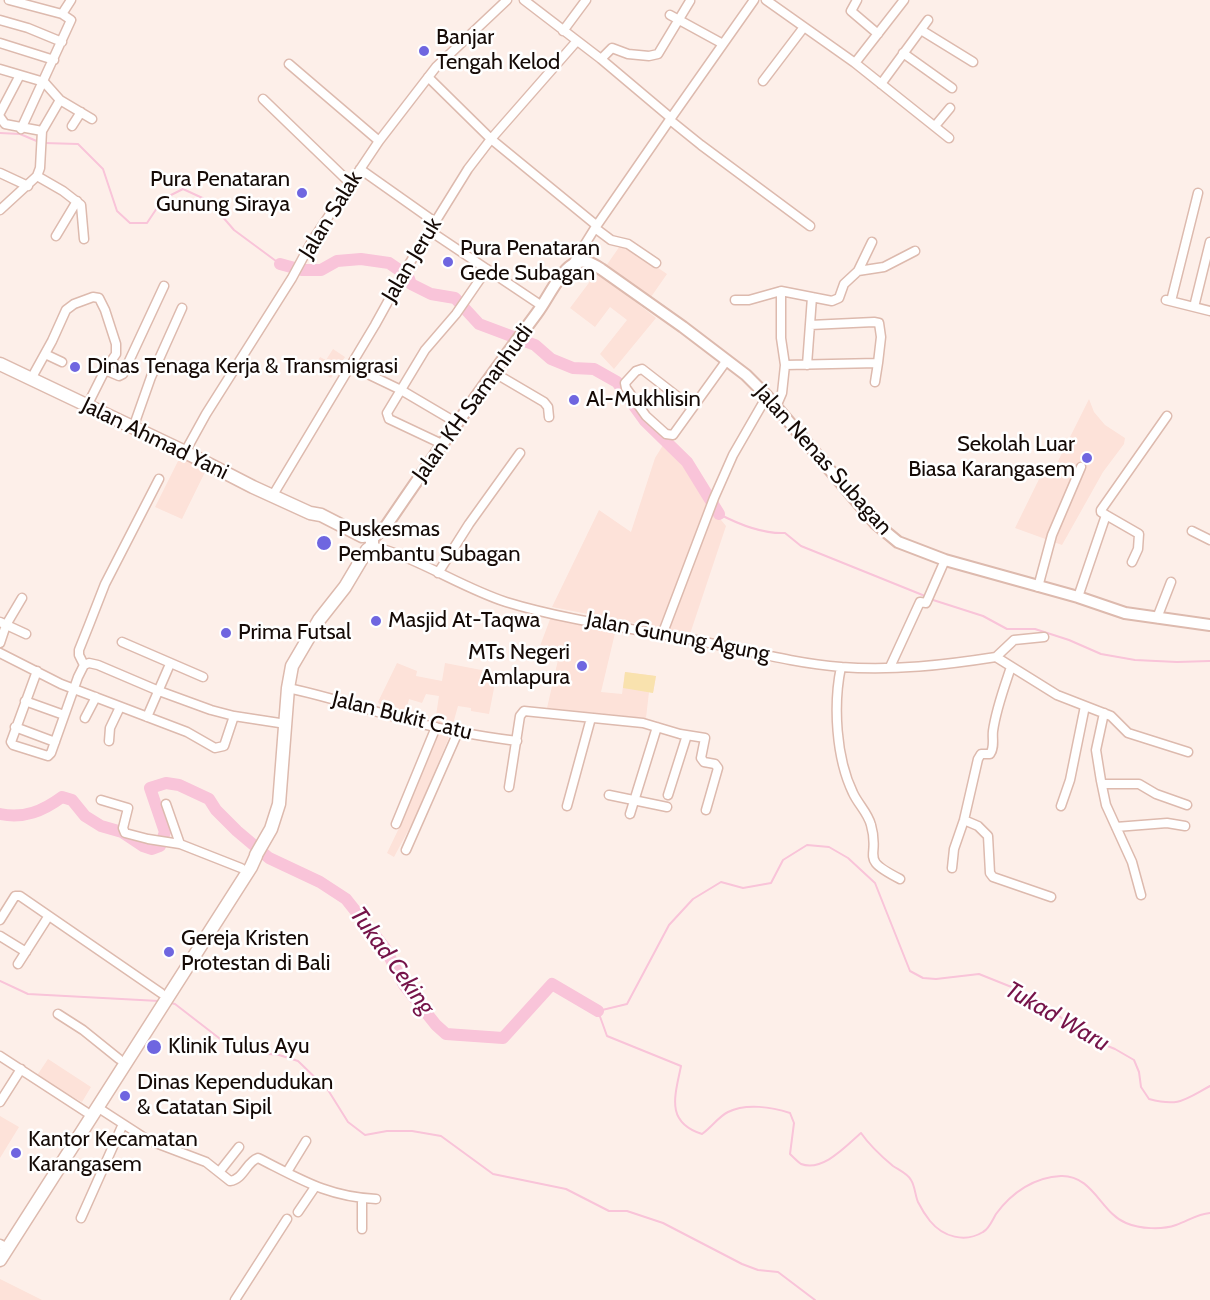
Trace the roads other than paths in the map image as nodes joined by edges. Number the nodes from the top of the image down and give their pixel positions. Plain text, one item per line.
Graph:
1 (9, 0) edge
2 (71, 0) edge
3 (507, 0) edge
4 (524, 0) edge
5 (586, 0) edge
6 (754, 0) edge
7 (765, 0) edge
8 (857, 0) edge
9 (904, 0) edge
10 (690, 1) edge
11 (62, 14) junction
12 (670, 15) dead end
13 (679, 19) junction
14 (0, 20) edge
15 (928, 20) dead end
16 (804, 27) junction
17 (563, 30) junction
18 (921, 30) junction
19 (878, 34) junction
20 (62, 42) junction
21 (576, 42) junction
22 (0, 43) edge
23 (723, 44) junction
24 (903, 53) junction
25 (601, 59) junction
26 (54, 60) junction
27 (973, 62) dead end
28 (290, 63) dead end
29 (855, 63) junction
30 (0, 69) edge
31 (20, 75) junction
32 (428, 76) junction
33 (763, 81) dead end
34 (44, 82) junction
35 (881, 84) junction
36 (952, 88) dead end
37 (263, 99) dead end
38 (60, 100) junction
39 (950, 108) dead end
40 (81, 112) junction
41 (0, 115) edge
42 (92, 119) dead end
43 (670, 119) junction
44 (72, 126) dead end
45 (936, 126) junction
46 (21, 129) junction
47 (42, 133) junction
48 (949, 138) dead end
49 (491, 139) junction
50 (379, 141) junction
51 (360, 169) junction
52 (0, 173) edge
53 (37, 176) junction
54 (350, 183) junction
55 (28, 186) junction
56 (1198, 194) dead end
57 (77, 201) junction
58 (0, 210) edge
59 (435, 222) junction
60 (595, 226) junction
61 (810, 226) dead end
62 (430, 231) junction
63 (56, 236) dead end
64 (84, 239) dead end
65 (872, 242) dead end
66 (1210, 242) edge
67 (915, 251) dead end
68 (1208, 259) edge
69 (656, 263) dead end
70 (572, 265) junction
71 (487, 269) junction
72 (858, 271) junction
73 (164, 286) dead end
74 (781, 291) junction
75 (812, 297) junction
76 (735, 300) dead end
77 (542, 306) junction
78 (1194, 307) junction
79 (183, 308) dead end
80 (1210, 311) edge
81 (810, 324) junction
82 (45, 354) junction
83 (727, 360) junction
84 (62, 362) dead end
85 (878, 363) junction
86 (0, 364) edge
87 (807, 364) junction
88 (784, 365) junction
89 (351, 366) junction
90 (105, 370) junction
91 (493, 372) junction
92 (31, 379) junction
93 (875, 382) dead end
94 (401, 390) junction
95 (767, 396) junction
96 (87, 406) junction
97 (691, 407) junction
98 (776, 407) junction
99 (1167, 416) dead end
100 (549, 417) dead end
101 (457, 423) junction
102 (133, 428) junction
103 (442, 444) junction
104 (185, 452) junction
105 (520, 453) dead end
106 (1081, 467) dead end
107 (159, 479) dead end
108 (273, 495) junction
109 (1106, 515) junction
110 (1192, 531) dead end
111 (1210, 540) edge
112 (365, 544) junction
113 (945, 560) junction
114 (1132, 562) dead end
115 (438, 573) junction
116 (1171, 582) dead end
117 (1038, 587) junction
118 (1078, 597) junction
119 (22, 598) dead end
120 (1157, 618) junction
121 (3, 624) edge
122 (1210, 625) edge
123 (26, 634) dead end
124 (662, 634) junction
125 (1044, 637) dead end
126 (122, 642) dead end
127 (0, 643) edge
128 (0, 653) edge
129 (996, 657) junction
130 (170, 664) junction
131 (84, 665) junction
132 (842, 667) junction
133 (890, 667) junction
134 (1011, 667) junction
135 (37, 671) junction
136 (203, 676) dead end
137 (288, 688) junction
138 (74, 689) junction
139 (159, 691) junction
140 (96, 697) junction
141 (25, 701) junction
142 (1085, 706) junction
143 (120, 707) junction
144 (1104, 713) junction
145 (64, 715) junction
146 (234, 716) junction
147 (147, 717) junction
148 (85, 718) dead end
149 (591, 718) junction
150 (286, 724) junction
151 (15, 727) junction
152 (436, 727) junction
153 (657, 728) junction
154 (458, 732) junction
155 (687, 735) junction
156 (109, 741) dead end
157 (517, 741) junction
158 (55, 742) junction
159 (1188, 752) dead end
160 (1102, 784) junction
161 (509, 787) dead end
162 (609, 795) dead end
163 (668, 795) dead end
164 (101, 800) dead end
165 (634, 800) junction
166 (166, 804) dead end
167 (567, 806) dead end
168 (1061, 806) dead end
169 (1187, 806) dead end
170 (667, 807) dead end
171 (706, 810) dead end
172 (630, 814) dead end
173 (964, 820) junction
174 (396, 824) dead end
175 (1185, 826) dead end
176 (1116, 827) junction
177 (180, 844) junction
178 (406, 850) dead end
179 (256, 856) junction
180 (241, 868) junction
181 (952, 868) dead end
182 (900, 879) dead end
183 (1141, 895) dead end
184 (1051, 897) dead end
185 (1, 916) edge
186 (48, 917) junction
187 (0, 936) edge
188 (26, 952) junction
189 (18, 964) dead end
190 (162, 995) junction
191 (154, 1011) junction
192 (58, 1014) dead end
193 (0, 1056) edge
194 (119, 1059) junction
195 (21, 1069) junction
196 (0, 1102) edge
197 (92, 1109) junction
198 (123, 1124) junction
199 (306, 1141) dead end
200 (68, 1146) junction
201 (238, 1147) dead end
202 (220, 1171) junction
203 (287, 1172) junction
204 (315, 1186) junction
205 (362, 1199) junction
206 (376, 1199) dead end
207 (298, 1212) dead end
208 (81, 1218) dead end
209 (288, 1219) dead end
210 (362, 1229) dead end
211 (1, 1245) edge
212 (0, 1260) edge
213 (236, 1300) edge

1 - 11 street
2 - 11 street
3 - 32 street, Jalan Salak
4 - 17 street
5 - 17 street
6 - 23 street
7 - 16 street
8 - 19 street
9 - 19 street
10 - 13 street
11 - 20 street
12 - 13 street
13 - 23 street
13 - 25 street
14 - 20 street
15 - 18 street
16 - 29 street
16 - 33 street
17 - 21 street
18 - 24 street
18 - 27 street
19 - 29 street
20 - 26 street
21 - 25 street
21 - 49 street, Jalan Jeruk
22 - 26 street
23 - 43 street
24 - 35 street
24 - 36 street
25 - 43 street
26 - 34 street
28 - 50 street
29 - 35 street
30 - 31 street
31 - 34 street
31 - 41 street
32 - 49 street
32 - 50 street, Jalan Salak
34 - 38 street
34 - 46 street
35 - 45 street
37 - 54 street
38 - 40 street
38 - 47 street
39 - 45 street
40 - 42 street
40 - 44 street
41 - 46 street
43 - 60 street
43 - 61 street
45 - 48 street
46 - 47 street
47 - 53 street
49 - 59 street, Jalan Jeruk
49 - 60 street
50 - 51 street, Jalan Salak
51 - 54 street, Jalan Salak
51 - 59 street
52 - 55 street
53 - 55 street
53 - 57 street
54 - 104 street, Jalan Salak
55 - 58 street
56 - 78 street
57 - 63 street
57 - 64 street
59 - 62 street, Jalan Jeruk
60 - 69 street
60 - 70 street
62 - 71 street
62 - 89 street, Jalan Jeruk
65 - 72 street
66 - 68 street
67 - 72 street
68 - 78 street
70 - 77 main road, Jalan KH Samanhudi
70 - 83 main road, Jalan Nenas Subagan
71 - 77 street
71 - 94 street
72 - 75 street
73 - 90 street
74 - 75 street
74 - 76 street
74 - 88 street
75 - 81 street
77 - 91 main road, Jalan KH Samanhudi
78 - 80 street
79 - 102 street
81 - 85 street
81 - 87 street
82 - 84 street
82 - 90 street
82 - 92 street
83 - 95 main road, Jalan Nenas Subagan
83 - 97 street
85 - 87 street
85 - 93 street
86 - 92 highway, Jalan Ahmad Yani
87 - 88 street
88 - 98 street
89 - 94 street
89 - 108 street, Jalan Jeruk
90 - 96 street
91 - 100 street
91 - 101 main road, Jalan KH Samanhudi
92 - 96 highway, Jalan Ahmad Yani
94 - 101 street
94 - 103 street
95 - 98 main road, Jalan Nenas Subagan
95 - 124 street
96 - 102 highway, Jalan Ahmad Yani
97 - 97 street
98 - 113 main road, Jalan Nenas Subagan
99 - 109 street
101 - 103 main road, Jalan KH Samanhudi
102 - 104 highway, Jalan Ahmad Yani
103 - 112 main road, Jalan KH Samanhudi
104 - 108 highway, Jalan Ahmad Yani
105 - 115 street
106 - 117 street
107 - 131 street
108 - 112 highway, Jalan Ahmad Yani
109 - 114 street
109 - 118 street
110 - 111 street
112 - 115 street, Jalan Gunung Agung
112 - 137 highway
113 - 117 main road, Jalan Nenas Subagan
113 - 133 street
115 - 124 street, Jalan Gunung Agung
116 - 120 street
117 - 118 main road, Jalan Nenas Subagan
118 - 120 main road, Jalan Nenas Subagan
119 - 121 street
120 - 122 main road, Jalan Nenas Subagan
121 - 123 street
121 - 127 street
124 - 132 street, Jalan Gunung Agung
125 - 129 street
126 - 130 street
128 - 135 street
129 - 133 street, Jalan Gunung Agung
129 - 134 street
130 - 136 street
130 - 139 street
131 - 138 street
131 - 139 street
132 - 133 street, Jalan Gunung Agung
132 - 182 street
134 - 142 street
134 - 173 street
135 - 138 street
135 - 141 street
137 - 150 highway
137 - 152 street, Jalan Bukit Catu
138 - 140 street
138 - 145 street
139 - 146 street
139 - 147 street
140 - 143 street
140 - 148 street
141 - 145 street
141 - 151 street
142 - 144 street
142 - 168 street
143 - 147 street
143 - 156 street
144 - 159 street
144 - 160 street
145 - 158 street
146 - 147 street
146 - 150 street
149 - 153 street
149 - 157 street
149 - 167 street
150 - 179 highway
151 - 158 street
151 - 158 street
152 - 154 street, Jalan Bukit Catu
152 - 174 street
153 - 155 street
153 - 165 street
154 - 157 street, Jalan Bukit Catu
154 - 178 street
155 - 163 street
155 - 171 street
157 - 161 street
160 - 169 street
160 - 176 street
162 - 165 street
164 - 177 street
165 - 170 street
165 - 172 street
166 - 177 street
173 - 181 street
173 - 184 street
175 - 176 street
176 - 183 street
177 - 180 street
179 - 180 highway
179 - 190 highway
180 - 190 highway
185 - 186 street
186 - 188 street
186 - 190 street
187 - 188 street
188 - 189 street
190 - 191 highway
191 - 194 highway
191 - 197 highway
192 - 194 street
193 - 195 street
194 - 197 highway
195 - 196 street
195 - 197 street
197 - 198 street
197 - 200 highway
198 - 202 street
198 - 208 street
199 - 203 street
200 - 211 highway
200 - 212 highway
201 - 202 street
202 - 203 street
203 - 204 street
204 - 205 street
204 - 207 street
205 - 206 street
205 - 210 street
209 - 213 street

